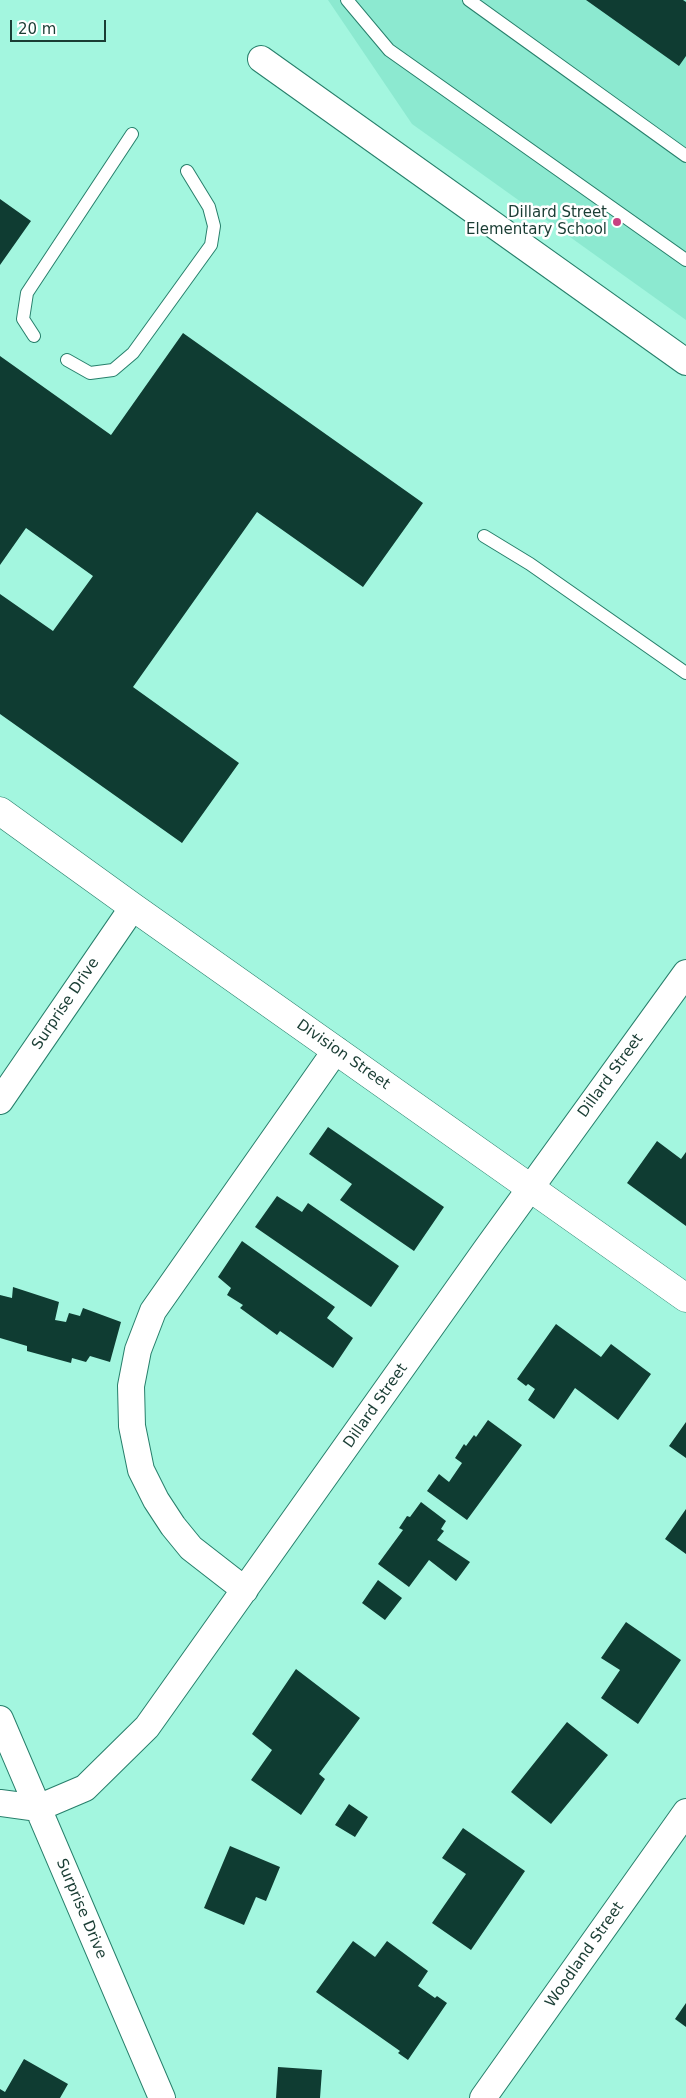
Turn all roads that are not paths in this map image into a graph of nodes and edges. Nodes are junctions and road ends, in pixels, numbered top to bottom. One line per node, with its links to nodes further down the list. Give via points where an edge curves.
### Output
1 (347, 0): 7 (lane, via 389,50)
2 (469, 0): 5 (lane)
3 (261, 59): 10 (street)
4 (132, 134): 8 (lane, via 27,293 24,319)
5 (686, 156)
6 (188, 171): 9 (lane, via 209,207 214,226 211,245 133,353 113,370 90,372)
7 (686, 260)
8 (34, 336)
9 (67, 360)
10 (686, 362)
11 (484, 536): 12 (lane, via 530,564)
12 (686, 673)
13 (0, 811): 14 (street, Division Street)
14 (132, 907): 16 (street, Division Street); 17 (street, Surprise Drive)
15 (686, 973): 18 (street, Dillard Street)
16 (336, 1050): 18 (street, Division Street); 20 (street, via 153,1311 138,1350 132,1386 132,1426 140,1470 173,1526 192,1548)
17 (0, 1101)
18 (531, 1187): 19 (street, Division Street); 20 (street, Dillard Street)
19 (686, 1298)
20 (245, 1590): 23 (street, Dillard Street, via 147,1727 85,1788)
21 (0, 1719): 23 (street, Surprise Drive)
22 (0, 1803): 23 (street)
23 (38, 1808): 25 (street, Surprise Drive)
24 (686, 1812): 26 (street, Woodland Street)
25 (162, 2098)
26 (484, 2098)

